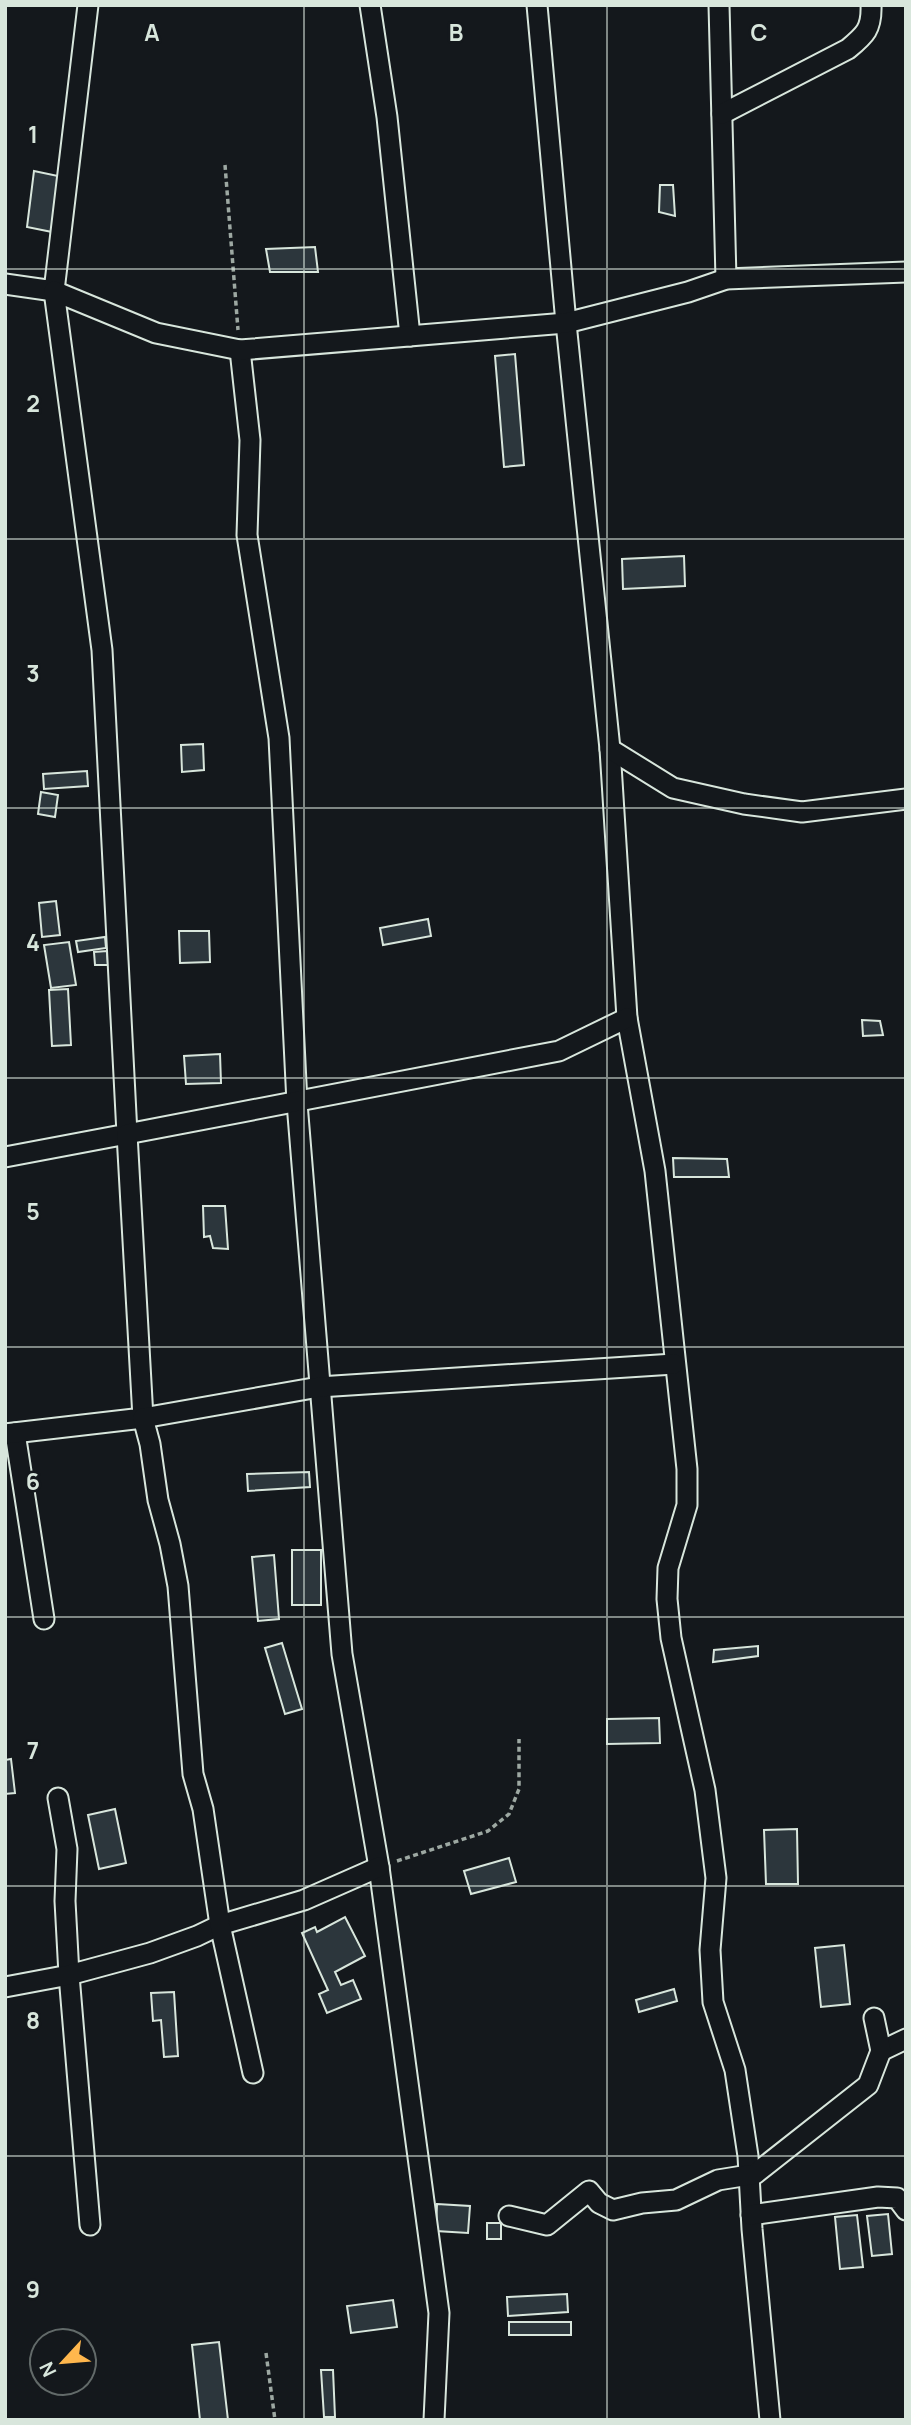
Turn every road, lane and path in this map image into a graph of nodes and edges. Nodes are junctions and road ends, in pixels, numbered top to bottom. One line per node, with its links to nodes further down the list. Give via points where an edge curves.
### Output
1 (88, 5): 11 (street)
2 (370, 5): 13 (street)
3 (537, 5): 12 (street)
4 (719, 5): 6 (street)
5 (871, 5): 6 (street, via 866,34 848,49)
6 (722, 114): 9 (street)
7 (225, 165): 14 (path)
8 (906, 272): 9 (street)
9 (726, 279): 12 (street)
10 (5, 284): 11 (street)
11 (54, 290): 14 (street, via 156,333); 19 (street, via 102,650)
12 (566, 323): 13 (street); 15 (street)
13 (410, 336): 14 (street)
14 (240, 350): 18 (street, via 250,440 247,535 279,738)
15 (610, 749): 16 (street, via 673,788 744,804 802,812); 17 (street)
16 (906, 799)
17 (627, 1018): 18 (street, via 559,1051); 21 (street, via 655,1171)
18 (297, 1103): 19 (street); 22 (street)
19 (127, 1134): 20 (street); 23 (street)
20 (5, 1157)
21 (674, 1364): 22 (street); 36 (street, via 687,1505 668,1569 667,1599 671,1638 705,1790 716,1878 710,1950 713,2001 735,2070)
22 (319, 1387): 23 (street); 28 (street, via 342,1654)
23 (143, 1418): 24 (street); 29 (street, via 178,1586 193,1774 203,1809)
24 (10, 1434): 25 (street)
25 (44, 1619)
26 (519, 1739): 28 (path, via 519,1789 509,1814 488,1830)
27 (58, 1798): 30 (street, via 67,1849)
28 (379, 1867): 29 (street, via 304,1900); 43 (street, via 439,2313)
29 (220, 1925): 30 (street, via 150,1953); 35 (street)
30 (69, 1975): 31 (street); 40 (street)
31 (5, 1987)
32 (874, 2018): 34 (street)
33 (906, 2039): 34 (street)
34 (881, 2051): 36 (street, via 868,2085)
35 (253, 2073)
36 (749, 2175): 38 (street); 39 (street, via 718,2180 676,2200 613,2210 589,2191 547,2225)
37 (906, 2210): 38 (street, via 897,2198 878,2197)
38 (751, 2215): 44 (street)
39 (509, 2216)
40 (90, 2225)
41 (266, 2353): 42 (path)
42 (275, 2420)
43 (434, 2420)
44 (770, 2420)

